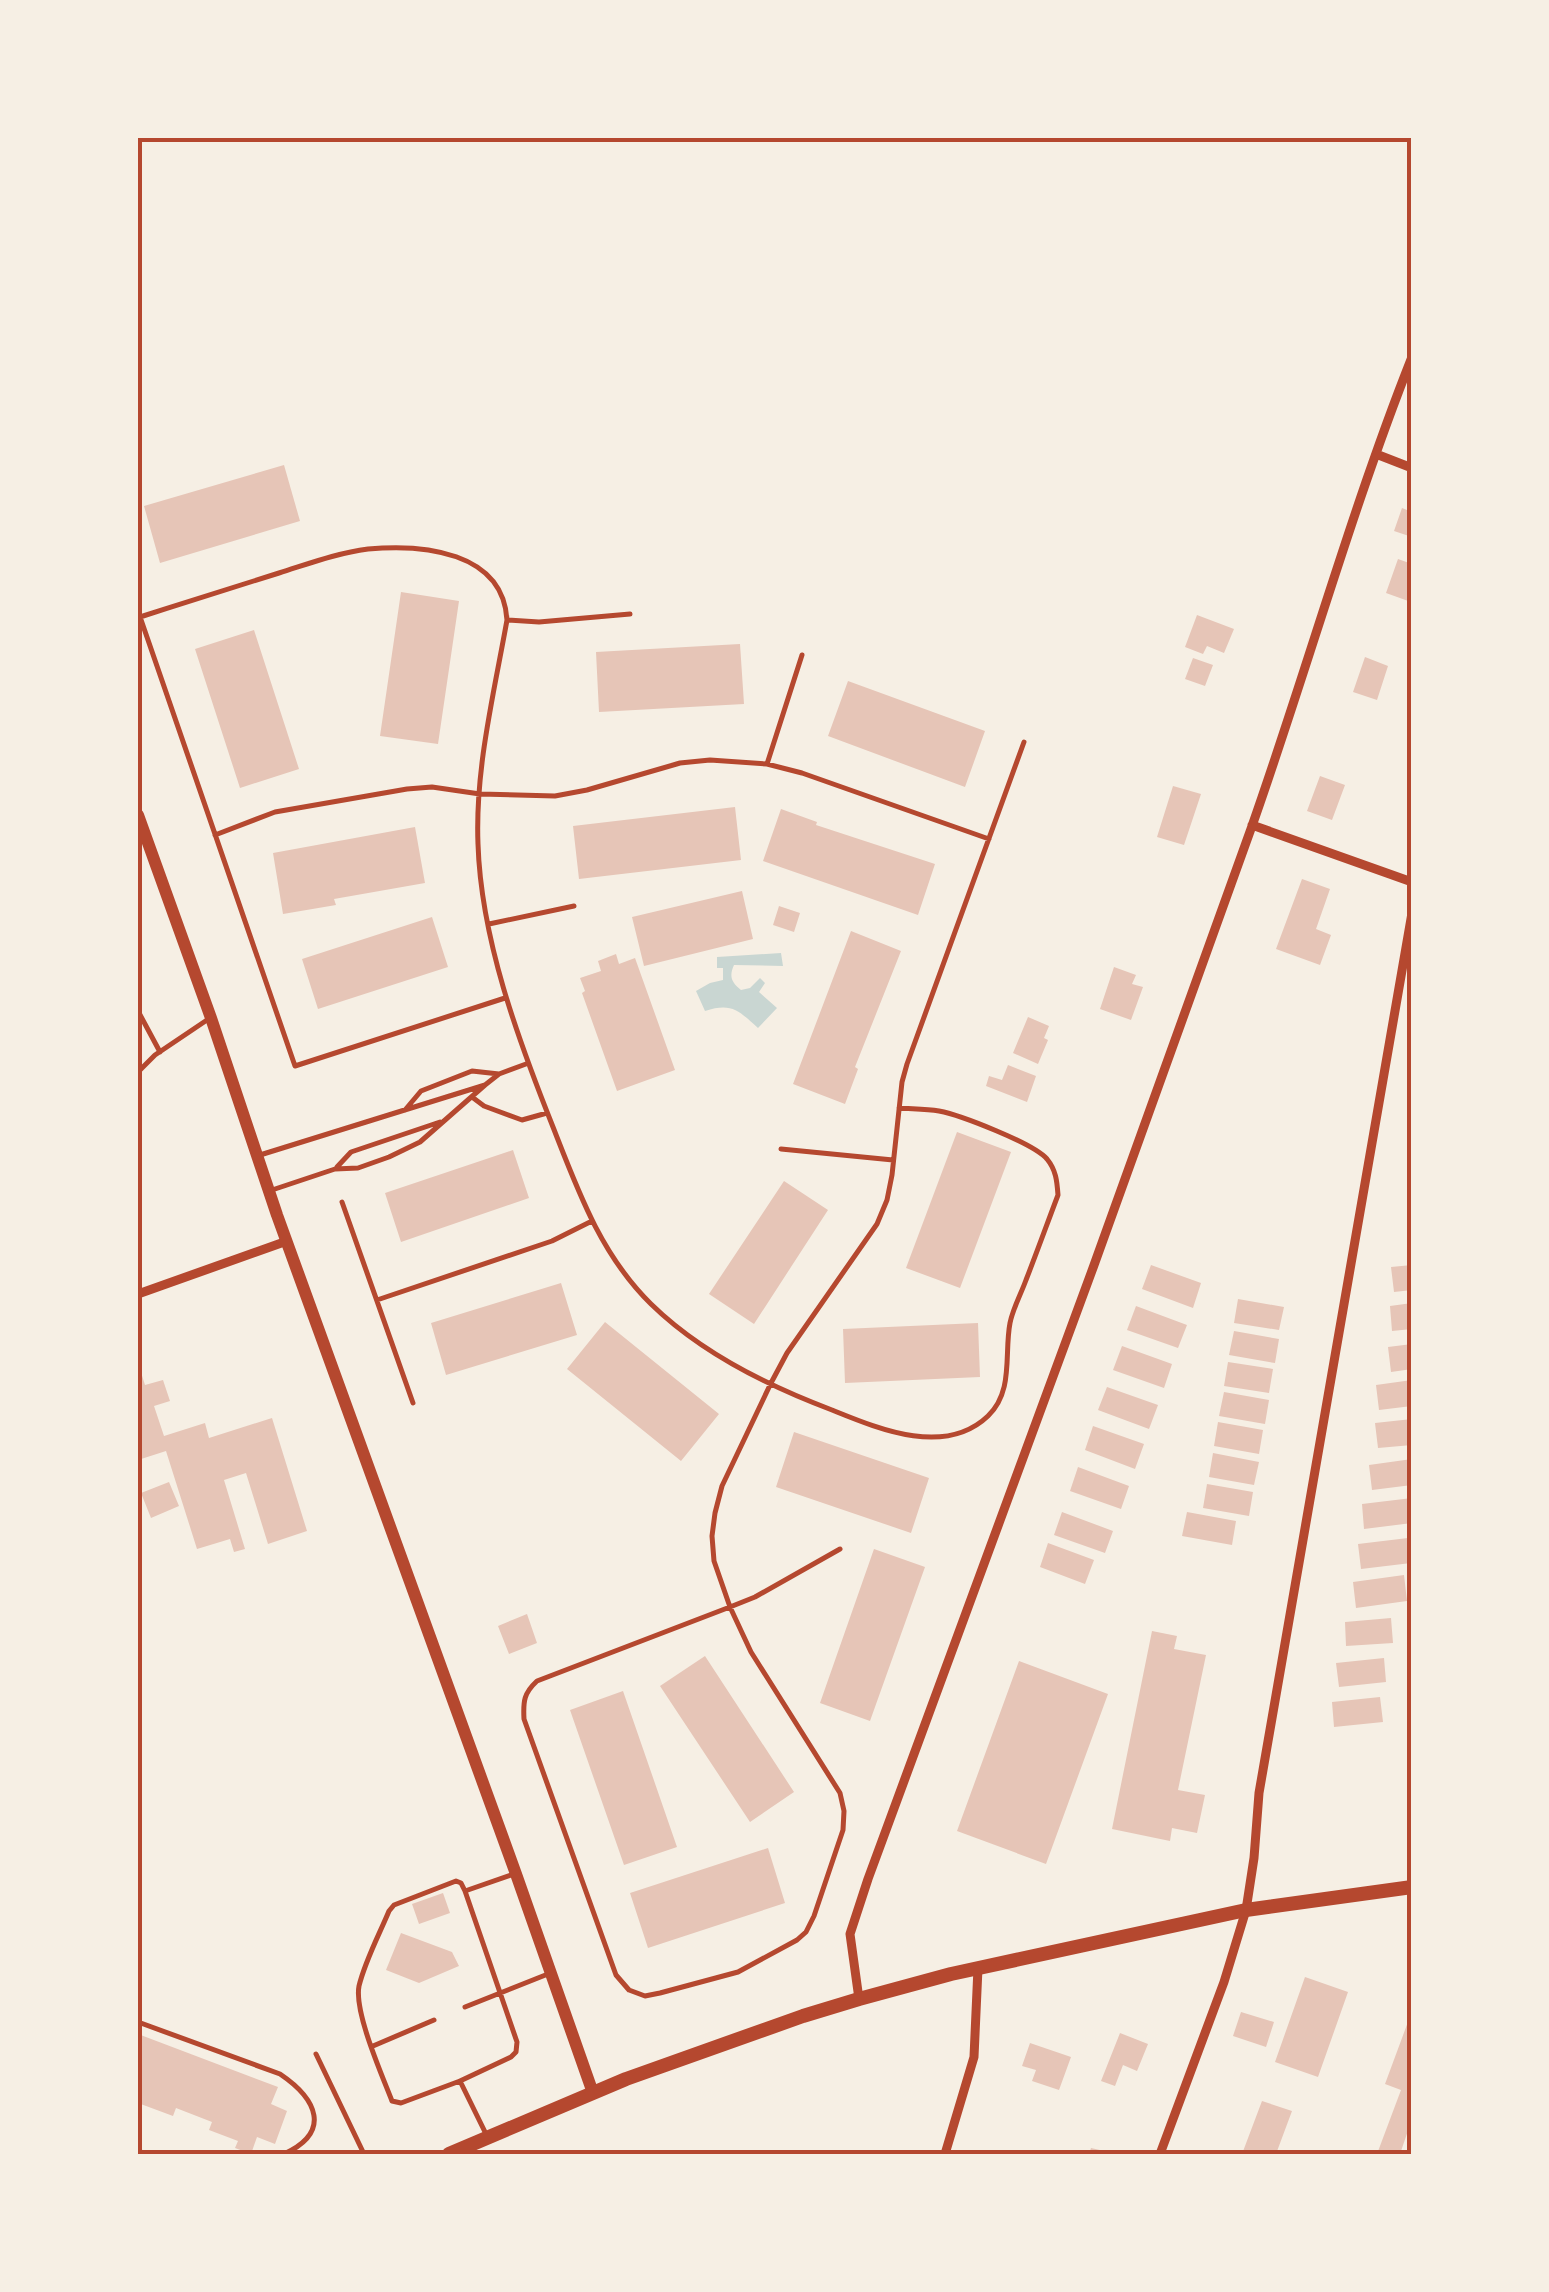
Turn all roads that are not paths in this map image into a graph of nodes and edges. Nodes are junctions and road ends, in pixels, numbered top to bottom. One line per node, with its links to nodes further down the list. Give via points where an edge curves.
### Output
1 (1412, 357): 2 (street)
2 (1376, 454): 3 (street); 12 (street)
3 (1412, 468)
4 (139, 614): 6 (lane, via 330,557 395,548 459,557 483,569 506,603); 13 (lane)
5 (630, 614): 6 (lane)
6 (507, 620): 10 (lane)
7 (802, 655): 9 (lane)
8 (1024, 742): 14 (lane)
9 (767, 764): 10 (lane, via 680,763 555,796); 14 (lane)
10 (480, 794): 13 (lane, via 407,788 275,812); 18 (lane, via 479,873)
11 (138, 815): 21 (main road)
12 (1252, 825): 15 (street); 53 (street, via 868,1880 850,1934)
13 (215, 834): 19 (lane, via 295,1066)
14 (989, 839): 28 (lane, via 907,1064)
15 (1412, 882)
16 (574, 906): 18 (lane)
17 (1412, 914): 49 (street, via 1259,1793)
18 (489, 924): 19 (lane)
19 (506, 998): 23 (lane)
20 (138, 1011): 22 (lane)
21 (211, 1018): 22 (lane); 33 (main road)
22 (160, 1052): 24 (lane)
23 (527, 1064): 25 (lane); 30 (lane)
24 (138, 1072)
25 (499, 1074): 26 (lane); 29 (lane, via 472,1071 421,1091)
26 (485, 1085): 27 (lane); 29 (lane)
27 (472, 1097): 30 (lane, via 522,1120); 31 (lane)
28 (899, 1108): 34 (lane); 42 (lane, via 943,1112 1035,1148 1056,1174 1058,1196 1010,1322 1004,1392 972,1428 918,1437 876,1427)
29 (404, 1111): 33 (lane)
30 (547, 1112): 38 (lane)
31 (446, 1120): 35 (lane, via 351,1152); 35 (lane, via 389,1156)
32 (781, 1150): 34 (lane)
33 (257, 1156): 36 (main road)
34 (894, 1160): 42 (lane, via 876,1224)
35 (335, 1169): 36 (lane)
36 (269, 1191): 39 (main road)
37 (342, 1202): 41 (lane)
38 (592, 1221): 41 (lane); 42 (lane, via 652,1306 722,1358)
39 (287, 1241): 40 (street); 46 (main road)
40 (138, 1294)
41 (377, 1300): 43 (lane)
42 (772, 1383): 45 (lane, via 715,1513 714,1560)
43 (414, 1403)
44 (840, 1549): 45 (lane)
45 (730, 1607): 45 (lane, via 538,1681 523,1701 616,1976 645,1996 738,1972 806,1932 843,1830 840,1794)
46 (516, 1874): 48 (lane); 51 (main road)
47 (1412, 1886): 49 (main road)
48 (465, 1892): 52 (lane); 57 (lane, via 456,1881 389,1911 358,1997)
49 (1246, 1910): 50 (main road); 68 (street)
50 (978, 1968): 53 (main road); 67 (street, via 974,2056)
51 (551, 1973): 52 (lane); 60 (main road)
52 (500, 1992): 54 (lane); 59 (lane, via 516,2052)
53 (859, 1998): 60 (main road)
54 (465, 2007)
55 (434, 2020): 57 (lane)
56 (138, 2022): 64 (lane, via 299,2087 312,2106 312,2134)
57 (372, 2046): 59 (lane, via 396,2104)
58 (316, 2054): 65 (lane)
59 (460, 2081): 61 (lane)
60 (592, 2093): 61 (main road)
61 (487, 2137): 66 (main road)
62 (138, 2151): 63 (lane)
63 (147, 2154)
64 (284, 2154)
65 (364, 2154)
66 (449, 2154)
67 (945, 2154)
68 (1160, 2154)

